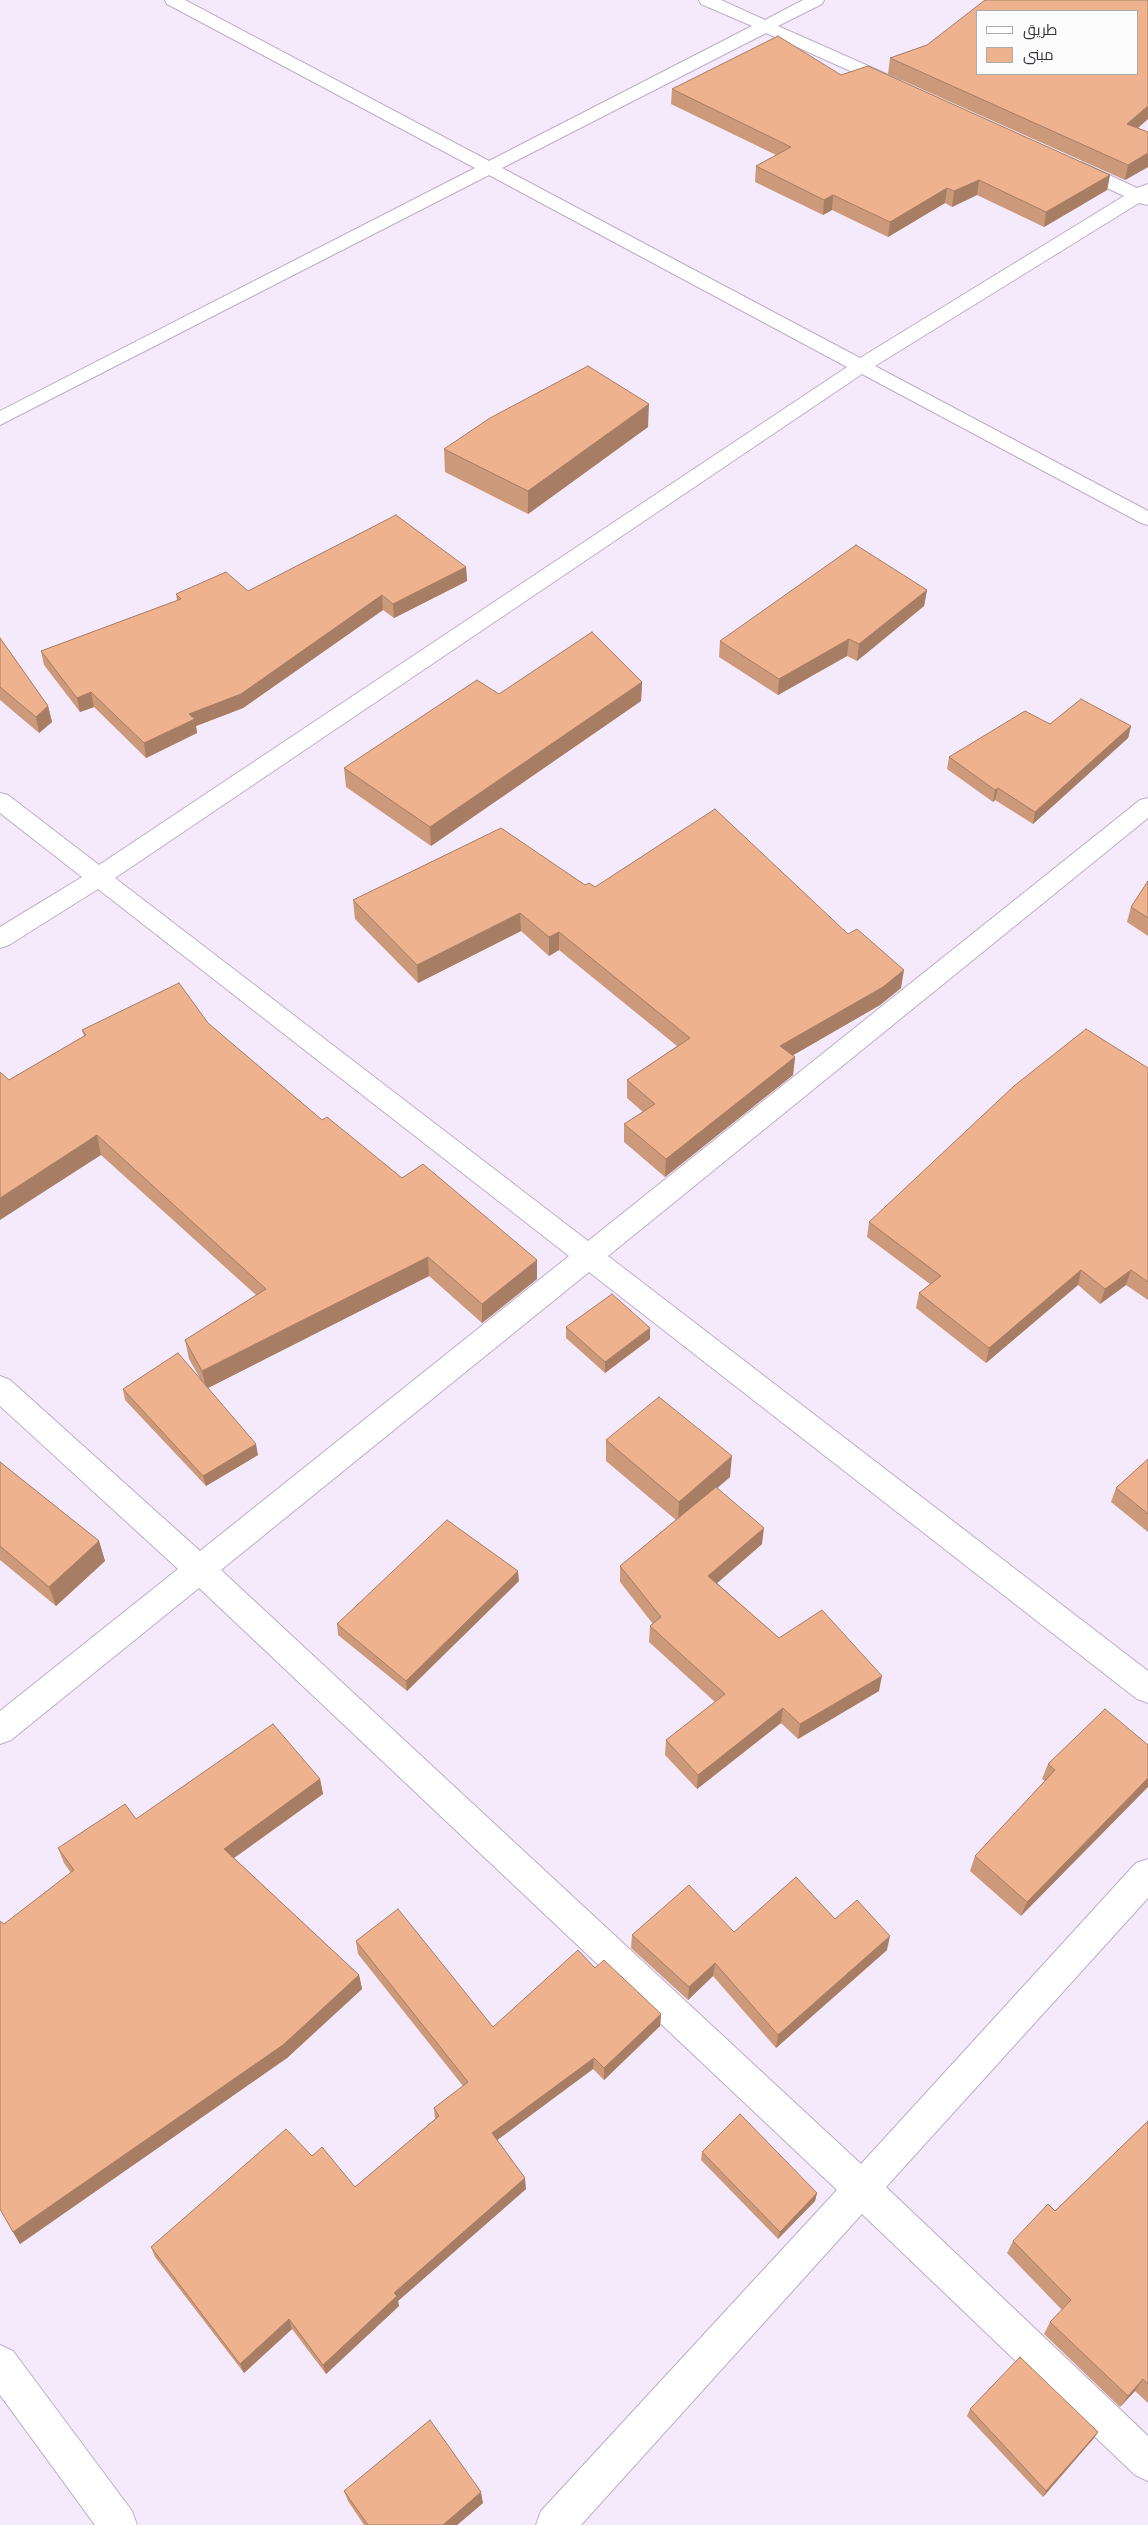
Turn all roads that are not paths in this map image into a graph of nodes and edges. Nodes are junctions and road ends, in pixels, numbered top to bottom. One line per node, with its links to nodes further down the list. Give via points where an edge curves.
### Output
1 (173, 0): 7 (street)
2 (706, 0): 4 (street)
3 (816, 0): 4 (street)
4 (766, 26): 5 (street); 7 (street)
5 (911, 92)
6 (1056, 158): 8 (street)
7 (490, 168): 9 (street); 10 (street)
8 (1145, 195): 9 (street)
9 (860, 366): 11 (street); 14 (street)
10 (0, 419)
11 (1148, 519)
12 (0, 801): 14 (street)
13 (1148, 806): 16 (street)
14 (99, 877): 15 (street); 16 (street)
15 (0, 939)
16 (588, 1255): 18 (street); 19 (street)
17 (0, 1388): 18 (street)
18 (199, 1569): 20 (street); 22 (street)
19 (1148, 1689)
20 (0, 1730)
21 (1148, 1874): 22 (street)
22 (861, 2188): 24 (street); 26 (street)
23 (0, 2364): 25 (street)
24 (1148, 2462)
25 (118, 2525)
26 (555, 2525)

